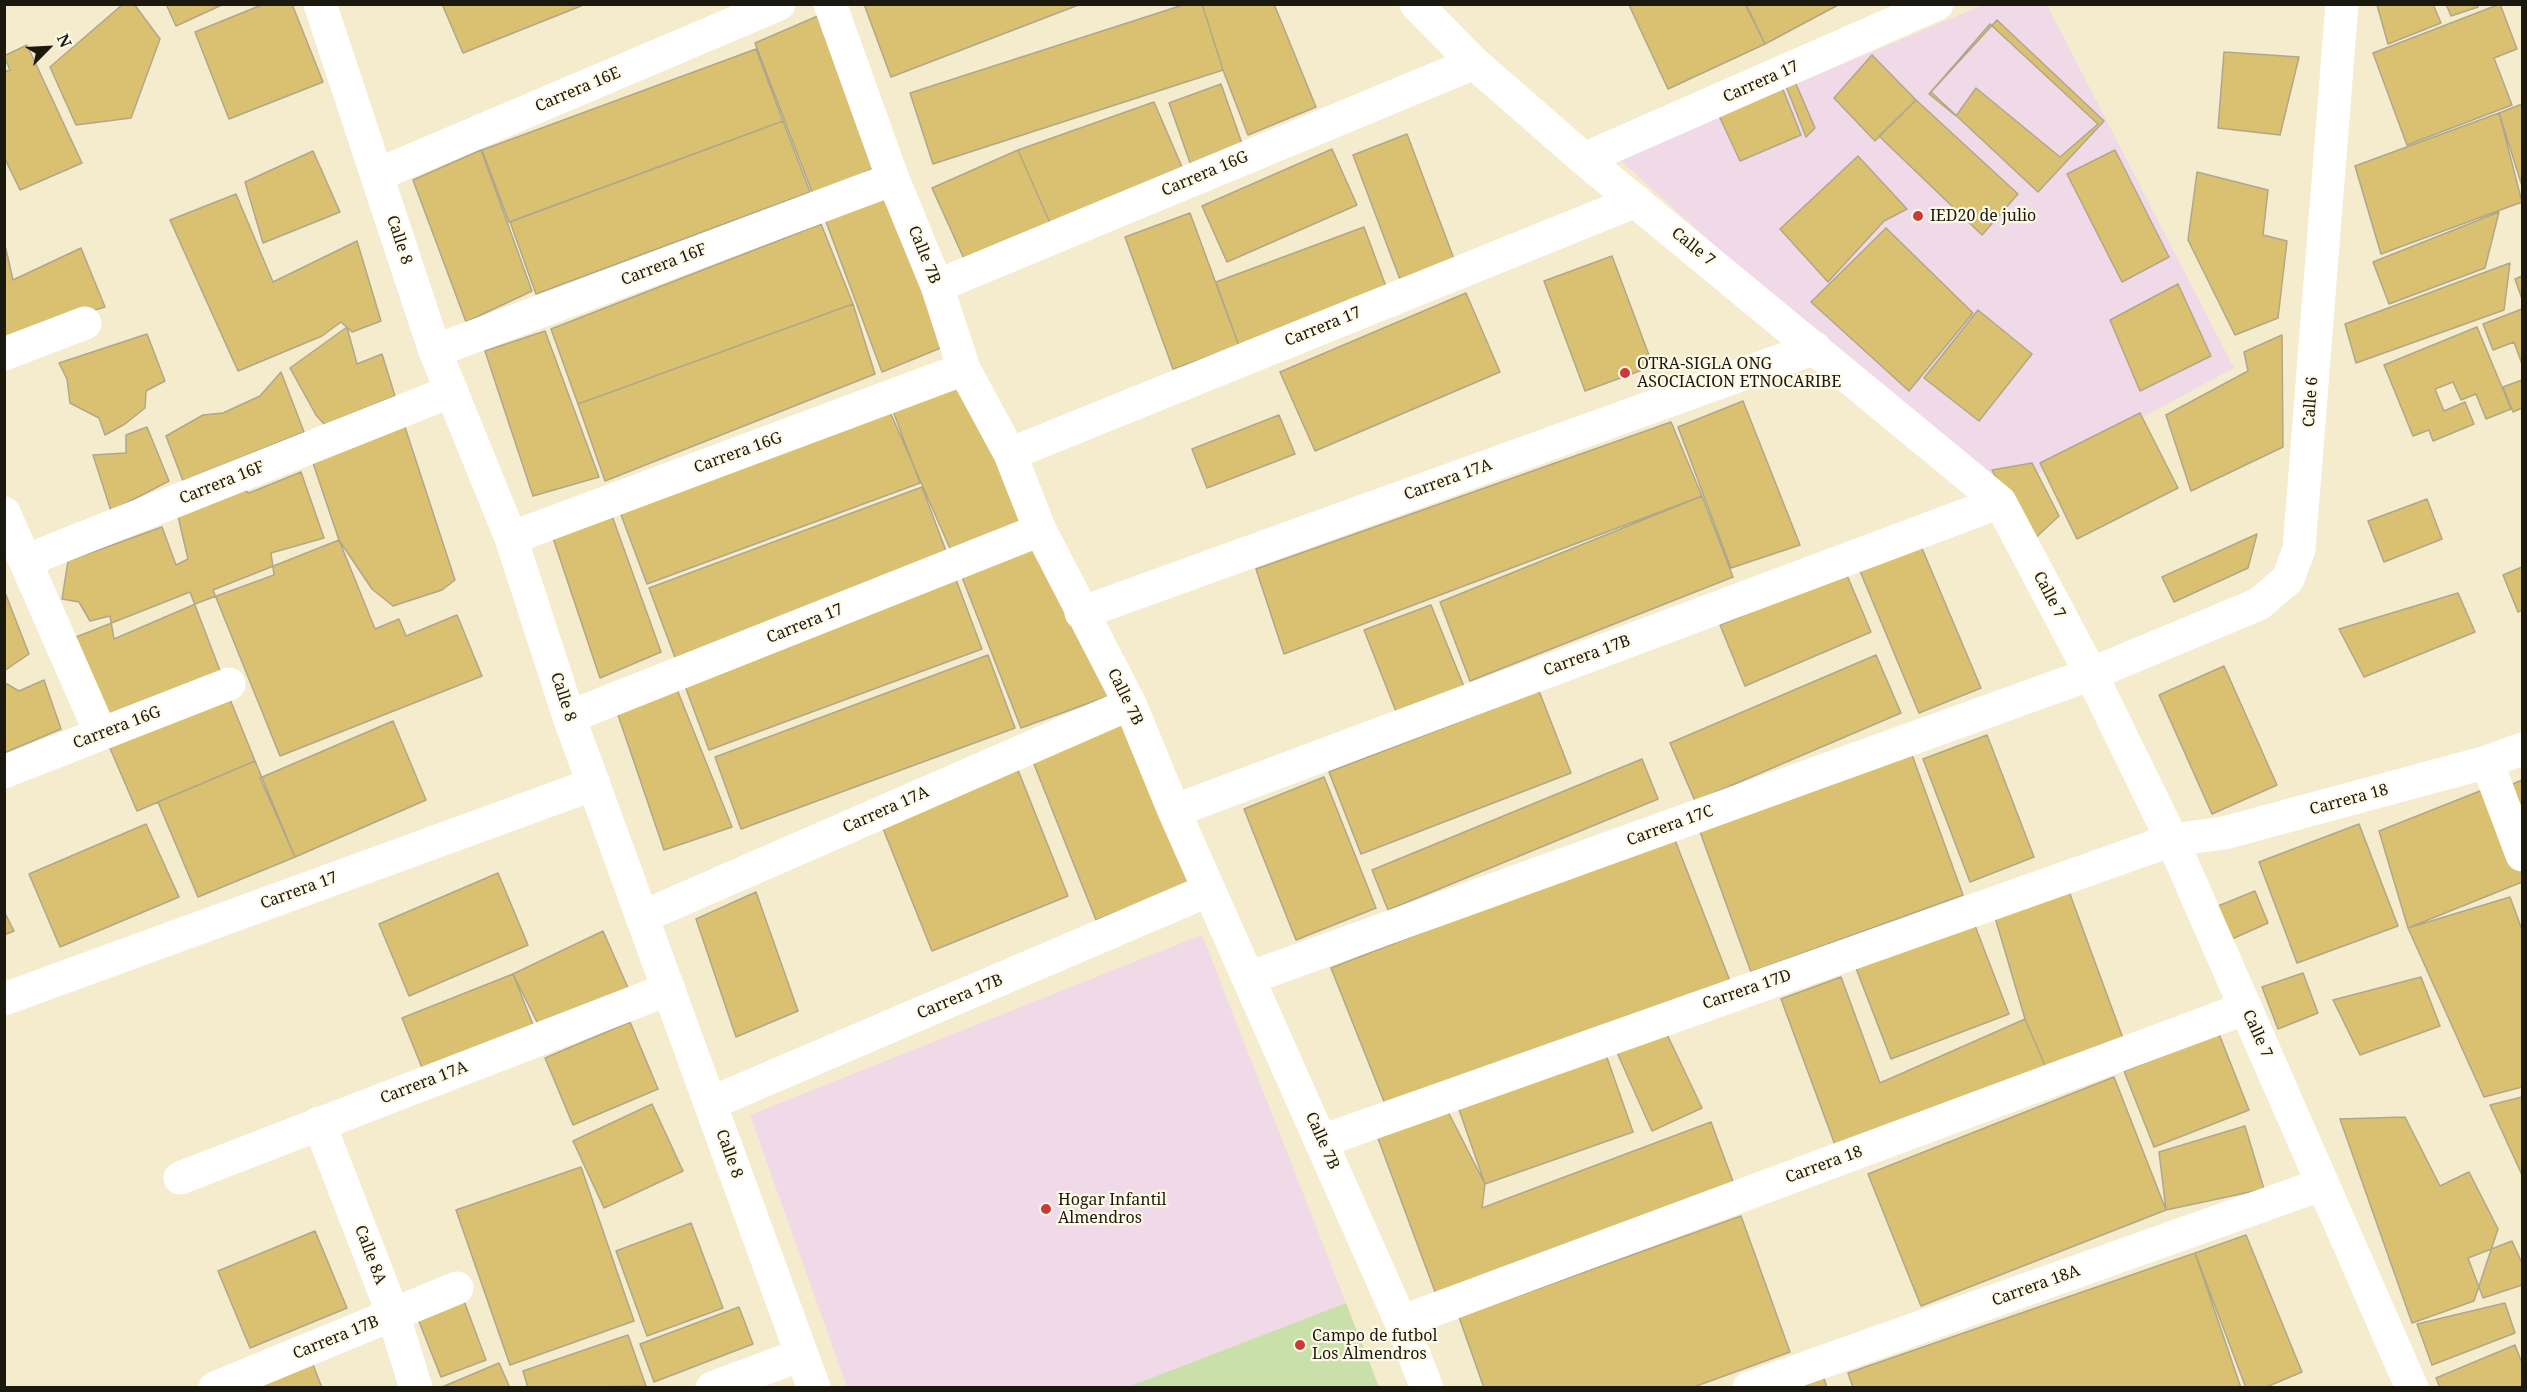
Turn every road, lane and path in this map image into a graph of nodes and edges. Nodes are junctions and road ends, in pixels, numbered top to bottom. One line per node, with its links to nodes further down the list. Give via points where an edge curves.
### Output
1 (320, 4): 9 (street, Calle 8)
2 (779, 4): 9 (street, Carrera 16E)
3 (830, 4): 10 (street, Calle 7B)
4 (1416, 4): 7 (street, Calle 7)
5 (1937, 4): 8 (street, Carrera 17)
6 (2342, 4): 26 (street, Calle 6, via 2299,549 2288,579 2259,604)
7 (1474, 63): 8 (street, Calle 7); 12 (street, Carrera 16G)
8 (1584, 159): 11 (street, Calle 7)
9 (377, 175): 15 (street, Calle 8)
10 (892, 179): 12 (street, Calle 7B); 15 (street, Carrera 16F)
11 (1636, 201): 14 (street, Calle 7); 19 (street, Carrera 17)
12 (937, 286): 17 (street, Calle 7B)
13 (85, 323): 16 (street)
14 (1815, 348): 20 (street, Calle 7); 25 (street, Carrera 17A)
15 (435, 351): 18 (street, Calle 8)
16 (4, 354)
17 (964, 369): 19 (street, Calle 7B); 23 (street, Carrera 16G)
18 (452, 391): 23 (street, Calle 8); 24 (street, Carrera 16F)
19 (1010, 454): 22 (street, Calle 7B)
20 (2000, 502): 26 (street, Calle 7); 35 (street, Carrera 17B)
21 (4, 513): 24 (street)
22 (1040, 530): 25 (street, Calle 7B); 29 (street, Carrera 17)
23 (511, 538): 29 (street, Calle 8)
24 (25, 561): 30 (street)
25 (1081, 613): 28 (street, Calle 7B)
26 (2091, 674): 36 (street, Calle 7); 40 (street, Carrera 17C)
27 (230, 684): 30 (street, Carrera 16G)
28 (1130, 704): 35 (street, Calle 7B); 39 (street, Carrera 17A)
29 (569, 717): 34 (street, Calle 8)
30 (101, 734): 33 (street, Carrera 16G)
31 (2523, 749): 32 (street, Carrera 18)
32 (2487, 762): 36 (street, Carrera 18, via 2224,833); 37 (street)
33 (4, 772)
34 (594, 784): 39 (street, Calle 8); 42 (street, Carrera 17)
35 (1174, 811): 38 (street, Calle 7B)
36 (2172, 840): 43 (street, Calle 7); 46 (street, Carrera 17D)
37 (2523, 855)
38 (1209, 890): 40 (street, Calle 7B); 44 (street, Carrera 17B)
39 (642, 917): 41 (street, Calle 8)
40 (1250, 978): 46 (street, Calle 7B)
41 (669, 989): 44 (street, Calle 8); 45 (street, Carrera 17A)
42 (4, 999)
43 (2246, 1008): 48 (street, Calle 7); 51 (street, Carrera 18)
44 (711, 1103): 52 (street, Calle 8)
45 (319, 1124): 47 (street, Carrera 17A); 50 (street, Calle 8A)
46 (1322, 1141): 51 (street, Calle 7B)
47 (180, 1178)
48 (2323, 1184): 53 (street, Calle 7); 59 (street, Carrera 18A)
49 (457, 1288): 50 (street, Carrera 17B)
50 (393, 1314): 54 (street, Carrera 17B); 55 (street, Calle 8A)
51 (1401, 1322): 58 (street, Calle 7B)
52 (801, 1355): 56 (street); 57 (street, Calle 8)
53 (2407, 1386)
54 (215, 1388)
55 (416, 1388)
56 (712, 1388)
57 (814, 1388)
58 (1427, 1388)
59 (1749, 1388)

